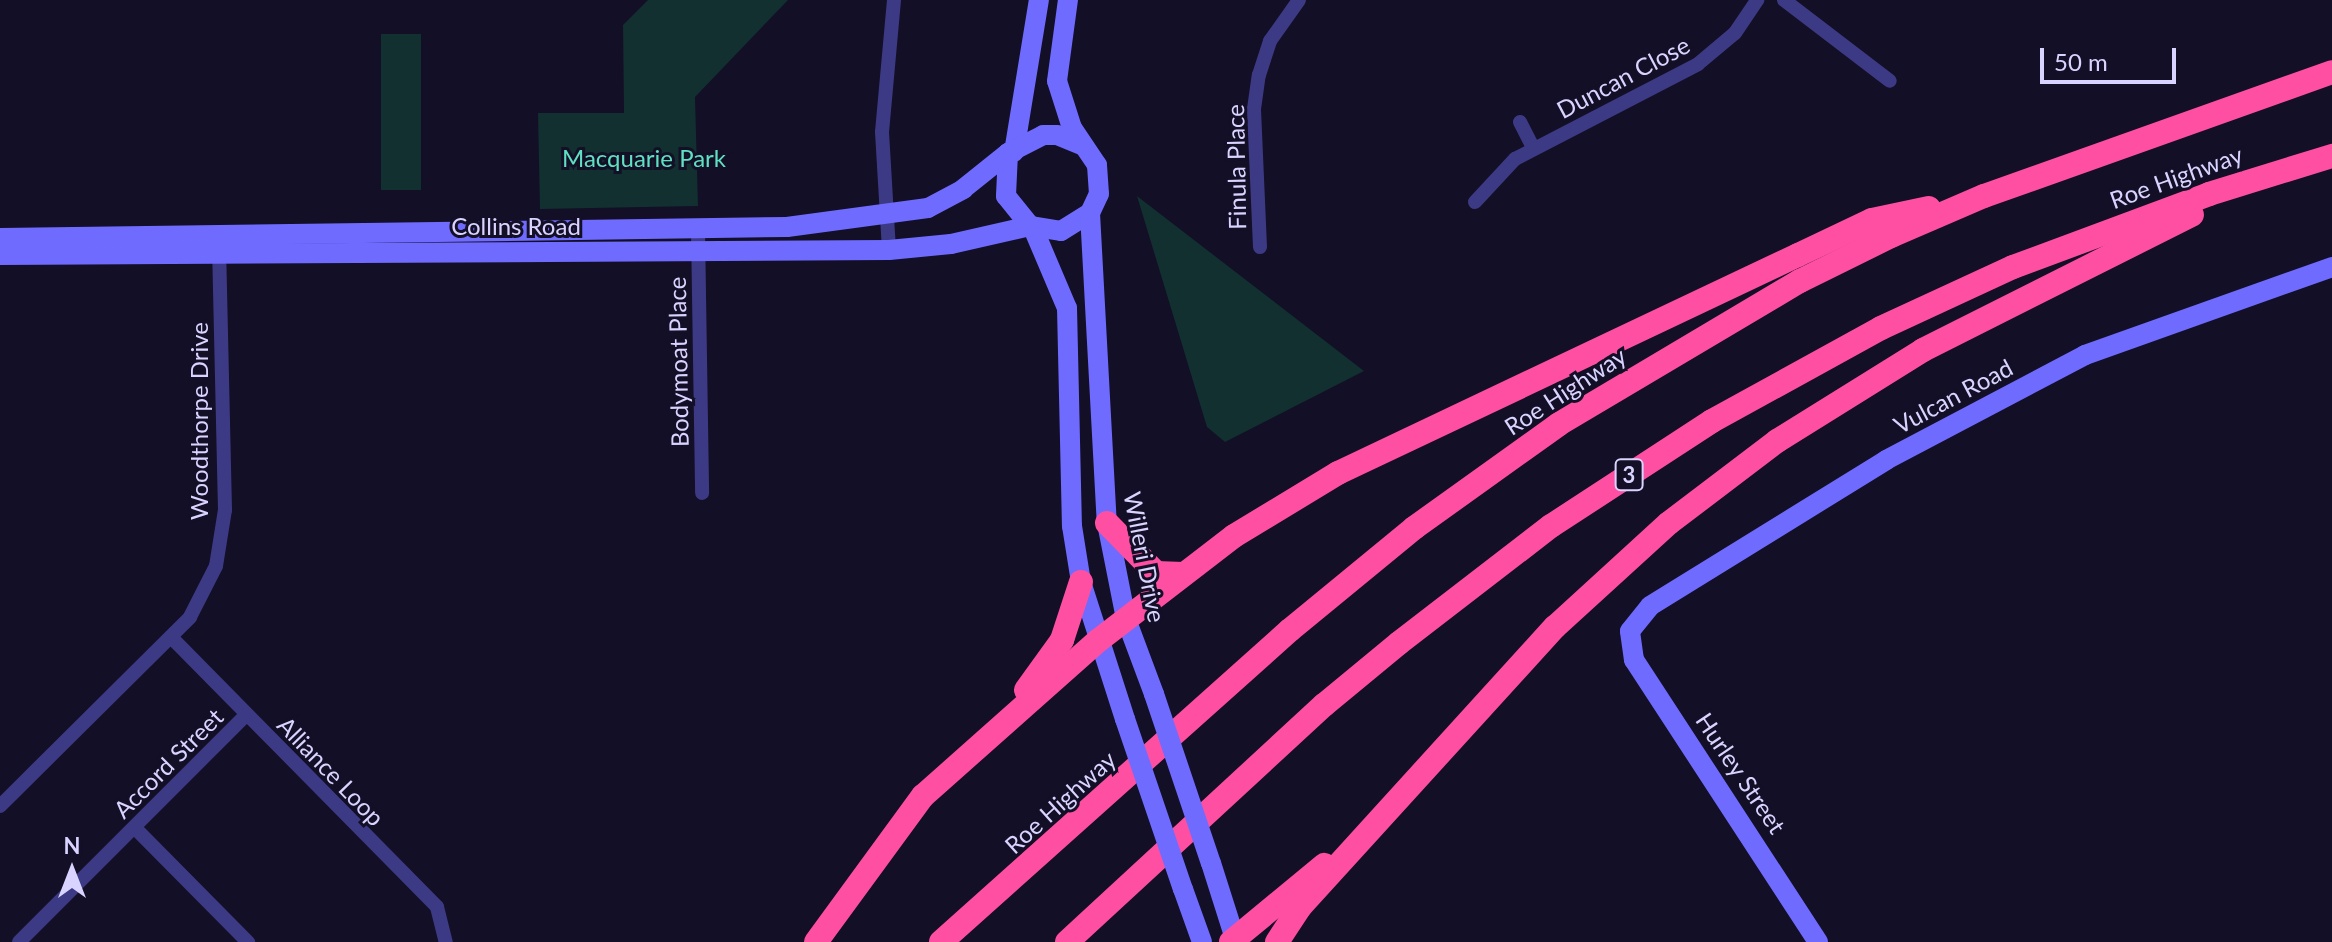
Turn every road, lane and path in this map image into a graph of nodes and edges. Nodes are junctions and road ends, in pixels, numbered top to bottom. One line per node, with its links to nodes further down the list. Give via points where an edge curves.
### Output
1 (894, 0): 18 (street, via 882,132)
2 (1039, 0): 12 (main road)
3 (1068, 0): 10 (main road, Willeri Drive, via 1057,81 1060,103)
4 (1299, 0): 23 (street, Finula Place, via 1270,41 1259,75 1254,109)
5 (1757, 0): 11 (street, Duncan Close, via 1735,33 1698,64)
6 (1784, 0): 8 (street)
7 (2332, 72): 15 (highway, Roe Highway)
8 (1890, 81)
9 (1520, 122): 11 (street)
10 (1082, 145): 12 (main road, via 1043,135); 17 (main road, Willeri Drive, via 1097,165 1100,181)
11 (1534, 149): 16 (street, Duncan Close, via 1515,159)
12 (1011, 152): 18 (main road, Collins Road, via 952,196); 19 (main road, via 1006,196)
13 (2332, 156): 14 (highway, Roe Highway / 3)
14 (2291, 166): 38 (highway, via 1923,350 1777,441 1669,523 1585,598); 46 (highway, Roe Highway / 3, via 1990,276 1881,328 1712,421 1473,583 1324,705)
15 (1984, 196): 29 (highway, via 1872,220 1338,473); 45 (highway, Roe Highway, via 1813,274 1725,323 1559,424 1426,519 1290,630)
16 (1475, 202)
17 (1090, 213): 19 (main road, via 1061,231); 28 (main road, Willeri Drive)
18 (887, 218): 21 (main road, Collins Road); 24 (street)
19 (1031, 227): 24 (main road, Collins Road); 30 (main road, via 1067,308 1072,526)
20 (0, 238): 22 (main road, Collins Road)
21 (698, 241): 22 (main road, Collins Road); 24 (main road, Collins Road); 27 (street, Bodymoat Place)
22 (219, 246): 25 (main road, Collins Road); 33 (street, Woodthorpe Drive, via 225,510 216,566 196,610)
23 (1260, 247)
24 (889, 250)
25 (0, 255)
26 (2332, 267): 32 (main road, Vulcan Road, via 2085,355 1886,460 1650,606)
27 (702, 493)
28 (1107, 523): 29 (highway, via 1156,573); 31 (main road, Willeri Drive)
29 (1183, 574): 31 (highway)
30 (1081, 582): 34 (main road); 36 (highway, via 1062,640)
31 (1126, 619): 34 (highway); 41 (main road, Willeri Drive, bridge)
32 (1630, 631): 49 (main road, Hurley Street, via 1634,660)
33 (171, 637): 35 (street, Alliance Loop); 37 (street, Woodthorpe Drive)
34 (1099, 640): 36 (highway); 47 (main road, bridge)
35 (246, 715): 39 (street, Accord Street); 43 (street, Alliance Loop, via 437,907)
36 (1007, 718): 44 (highway, via 923,796)
37 (0, 806)
38 (1379, 822): 41 (highway); 48 (highway, via 1300,907)
39 (135, 828): 40 (street, Accord Street); 42 (street)
40 (23, 941)
41 (1234, 941)
42 (248, 942)
43 (446, 942)
44 (816, 942)
45 (941, 942)
46 (1067, 942)
47 (1202, 942)
48 (1277, 942)
49 (1818, 942)

